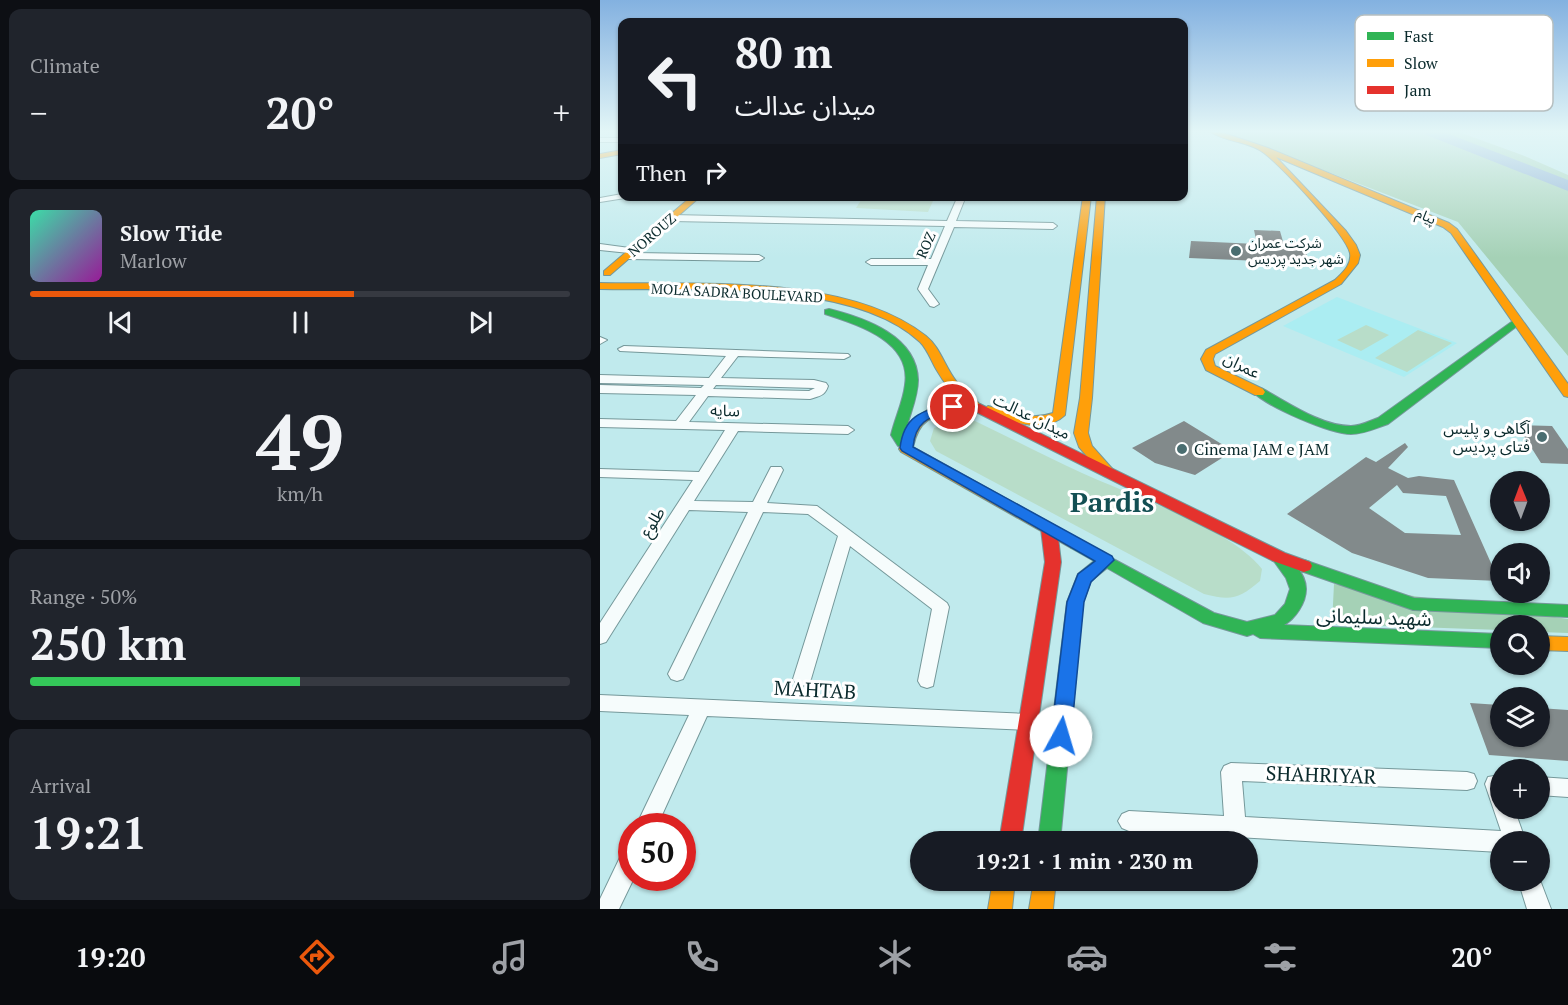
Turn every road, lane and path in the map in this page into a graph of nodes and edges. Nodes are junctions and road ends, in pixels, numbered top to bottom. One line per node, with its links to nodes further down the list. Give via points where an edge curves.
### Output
1 (1289, 173): 23 (main road, عمران, via 1347,236 1356,257 1350,272 1210,352 1210,368 1326,425 1349,430 1366,428 1383,421)
2 (1321, 173): 23 (main road, پیام, via 1446,225 1467,248)
3 (618, 197): 4 (street)
4 (600, 200)
5 (691, 201): 9 (main road, NOROUZ)
6 (960, 201): 10 (street, ROZ)
7 (1086, 201): 33 (main road, via 1059,415 1053,419 1020,420)
8 (1101, 201): 41 (main road, via 1086,399 1080,428 1081,441 1088,452)
9 (672, 218): 10 (street); 13 (main road, NOROUZ)
10 (950, 224): 11 (street); 16 (street, ROZ)
11 (1053, 226)
12 (600, 247): 13 (street)
13 (631, 253): 14 (street); 17 (main road, NOROUZ)
14 (759, 258)
15 (871, 262): 16 (street)
16 (933, 262): 22 (street, ROZ, via 923,290)
17 (607, 273)
18 (600, 286): 28 (main road, MOLA SADRA BOULEVARD, via 796,294 838,300 869,309 915,333 935,356)
19 (600, 300): 20 (main road, MOLA SADRA BOULEVARD)
20 (665, 301)
21 (733, 303): 31 (main road, MOLA SADRA BOULEVARD, via 818,309 861,324 899,347 905,355 912,379)
22 (934, 304)
23 (1517, 321): 32 (main road, پیام)
24 (624, 349): 25 (street)
25 (734, 353): 26 (street); 29 (street)
26 (844, 356)
27 (600, 379): 29 (street)
28 (950, 383): 31 (main road, via 951,392 939,398 924,400); 33 (main road, MOLA SADRA BOULEVARD)
29 (709, 387): 29 (street, via 810,395 820,392 822,386); 30 (street); 35 (street)
30 (600, 389)
31 (909, 393): 38 (main road, MOLA SADRA BOULEVARD, via 898,435)
32 (1568, 393)
33 (976, 406): 38 (main road, میدان عدالت, via 953,407 925,415 908,431); 41 (main road, میدان عدالت)
34 (600, 423): 35 (street, سایه)
35 (680, 425): 36 (street, سایه)
36 (734, 427): 37 (street, سایه); 42 (street, طلوع)
37 (848, 430)
38 (906, 448): 45 (main road)
39 (776, 470): 44 (street)
40 (600, 473): 42 (street)
41 (1109, 473): 47 (main road, میدان عدالت)
42 (702, 476): 43 (street, طلوع)
43 (684, 505): 44 (street); 51 (street, طلوع)
44 (759, 507): 46 (street, via 812,509); 55 (street)
45 (1049, 529): 48 (main road); 60 (main road, via 1053,562)
46 (846, 535): 56 (street); 57 (street, via 940,607)
47 (1279, 556): 49 (main road, میدان عدالت, via 1413,604); 50 (main road, via 1294,576 1298,589 1293,607 1281,620)
48 (1106, 560): 50 (main road, via 1209,618); 68 (main road, via 1084,578 1075,602)
49 (1568, 611)
50 (1247, 629): 52 (main road, شهید سلیمانی)
51 (600, 637)
52 (1490, 641)
53 (1550, 643): 54 (main road)
54 (1568, 644)
55 (678, 674)
56 (802, 678)
57 (927, 681)
58 (600, 703): 59 (street, MAHTAB)
59 (702, 707): 60 (street, MAHTAB); 64 (street)
60 (1027, 722): 67 (main road)
61 (1467, 781): 66 (street, SHAHRIYAR, via 1231,772)
62 (1550, 787): 63 (street)
63 (1568, 788)
64 (652, 813)
65 (1129, 821): 66 (street)
66 (1235, 827): 69 (street)
67 (1012, 831)
68 (1050, 831)
69 (1490, 841)
70 (618, 886): 74 (street)
71 (1002, 891): 75 (main road)
72 (1043, 891): 76 (main road)
73 (1533, 891): 77 (street)
74 (607, 909)
75 (1000, 909)
76 (1041, 909)
77 (1539, 909)

